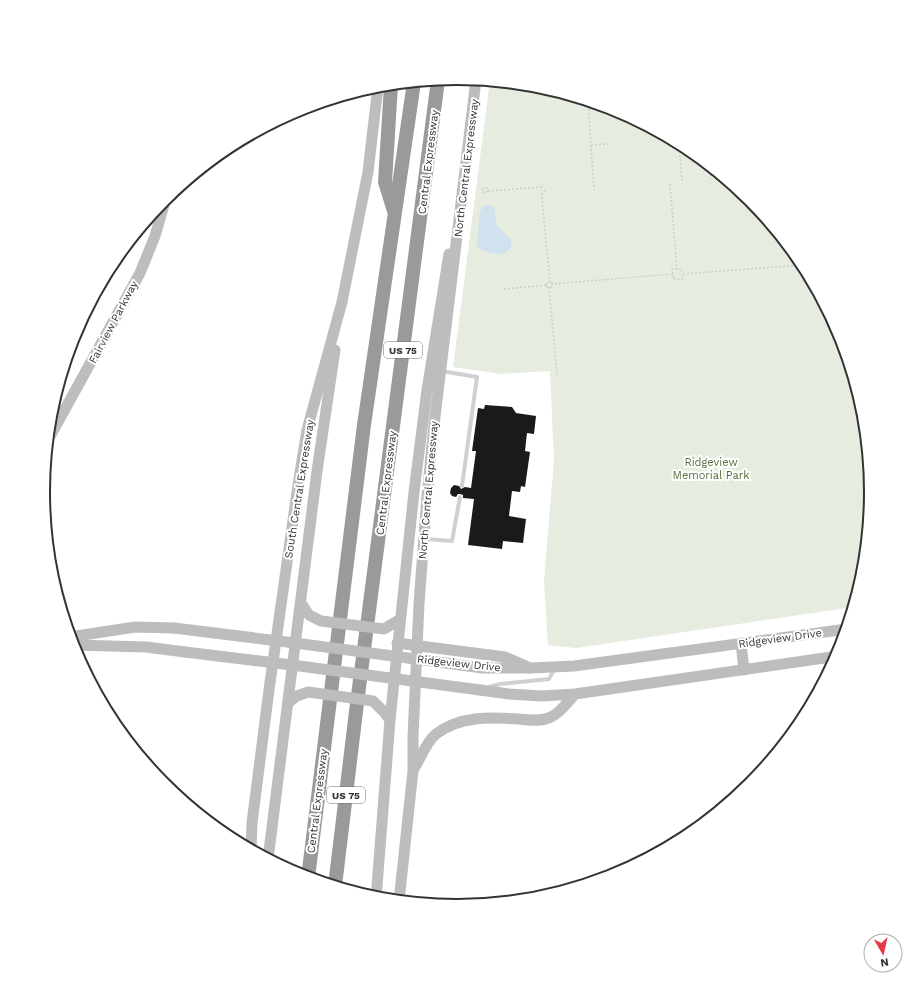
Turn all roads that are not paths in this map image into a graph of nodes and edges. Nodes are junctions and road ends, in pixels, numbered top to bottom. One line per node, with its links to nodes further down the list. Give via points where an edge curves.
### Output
1 (437, 86): 38 (highway, Central Expressway / US 75)
2 (475, 86): 8 (main road, North Central Expressway)
3 (413, 87): 7 (highway, Central Expressway / US 75)
4 (391, 91): 7 (highway, via 385,182)
5 (377, 93): 9 (main road, South Central Expressway, via 368,172)
6 (162, 212): 11 (main road, Fairview Parkway, via 155,236 134,285)
7 (395, 215): 37 (highway, Central Expressway / US 75, via 364,425)
8 (459, 217): 10 (main road, North Central Expressway); 16 (main road, via 447,259 427,390)
9 (342, 302): 15 (main road); 35 (main road, South Central Expressway, via 307,430 269,690)
10 (441, 372): 12 (lane, via 477,377); 14 (main road, North Central Expressway, via 427,488)
11 (55, 427)
12 (462, 486)
13 (460, 497): 14 (lane, via 452,541)
14 (424, 539): 34 (main road, North Central Expressway, via 418,612)
15 (300, 603): 16 (main road, bridge, via 309,615 321,621 384,629); 19 (main road)
16 (399, 620): 20 (main road)
17 (841, 630): 21 (main road, Ridgeview Drive)
18 (77, 636): 19 (main road, Ridgeview Drive, bridge, via 135,627 174,628)
19 (295, 643): 23 (main road, Ridgeview Drive, bridge); 25 (main road)
20 (397, 643): 23 (main road); 27 (main road, bridge, via 505,657)
21 (741, 643): 26 (main road, Ridgeview Drive); 28 (main road)
22 (80, 645): 25 (main road, bridge, via 146,647)
23 (396, 656): 27 (main road, Ridgeview Drive, bridge, via 483,668); 29 (main road)
24 (830, 657): 28 (main road)
25 (292, 665): 29 (main road, bridge); 32 (main road)
26 (556, 667): 27 (main road, Ridgeview Drive); 30 (lane, via 549,679 500,684)
27 (530, 668)
28 (744, 670): 31 (main road)
29 (394, 679): 30 (main road, bridge); 33 (main road)
30 (480, 690): 31 (main road, via 541,696)
31 (575, 694): 34 (main road, via 551,717 536,720 463,720 447,727 435,735)
32 (288, 702): 33 (main road, bridge, via 308,692 373,701); 36 (main road)
33 (390, 720): 39 (main road)
34 (413, 771): 40 (main road, North Central Expressway)
35 (251, 843)
36 (269, 853)
37 (309, 871)
38 (336, 881)
39 (376, 892)
40 (400, 896)

